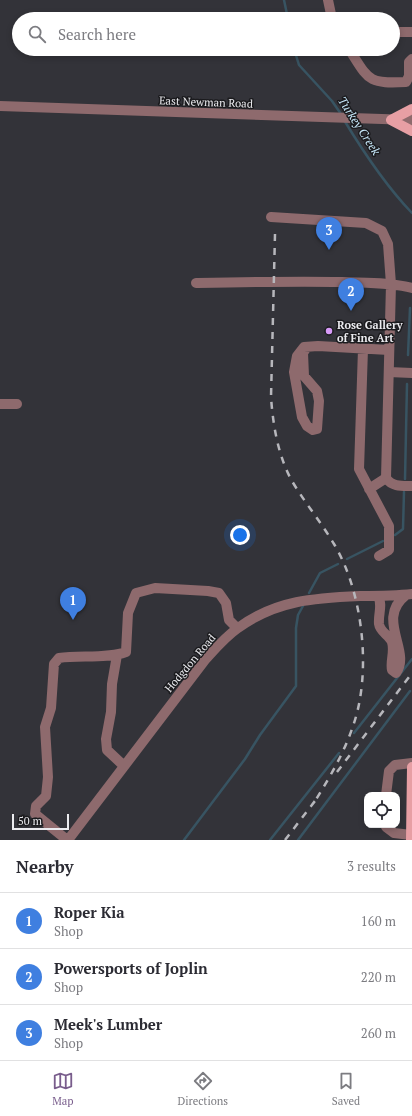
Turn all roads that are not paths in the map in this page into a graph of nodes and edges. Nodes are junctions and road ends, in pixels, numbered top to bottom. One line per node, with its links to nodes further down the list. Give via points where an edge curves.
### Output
1 (328, 0): 2 (street)
2 (331, 12)
3 (400, 32): 4 (street)
4 (412, 32)
5 (354, 56): 6 (street, via 366,75 375,82 385,83 406,82 409,76 409,62)
6 (412, 59)
7 (0, 106): 9 (street, East Newman Road)
8 (412, 109): 9 (main road)
9 (392, 120): 10 (street, East Newman Road); 11 (main road)
10 (412, 120)
11 (412, 131)
12 (271, 217): 14 (street, via 366,223 382,231 388,244)
13 (196, 283): 14 (street, via 282,281)
14 (391, 284): 15 (street); 18 (street)
15 (412, 288)
16 (307, 347): 16 (street, via 297,356 294,372 302,417 313,430 317,429 319,401 317,391 304,376 303,353); 17 (street)
17 (363, 349): 18 (street); 25 (street, via 358,470)
18 (389, 350): 19 (street)
19 (389, 372): 20 (street); 23 (street)
20 (412, 373)
21 (0, 404): 22 (street)
22 (17, 404)
23 (386, 478): 24 (street, via 397,485); 25 (street)
24 (412, 486)
25 (369, 488): 26 (street, via 389,526 389,550)
26 (379, 556)
27 (409, 594): 28 (street, Hodgdon Road); 28 (street, via 395,606 395,626 402,649 402,661 396,673 392,670 391,641 379,624)
28 (378, 596): 29 (street, Hodgdon Road, via 317,598 293,602 265,612)
29 (237, 628): 30 (street, via 229,620 226,603 219,593 155,588 136,593 128,613 126,652); 32 (street, Hodgdon Road, via 205,660)
30 (117, 655): 32 (street, via 106,740 107,750); 37 (street, via 59,658 54,664 51,708 45,727 48,777 46,796 36,806 35,814)
31 (412, 763): 34 (street, via 395,765 388,771)
32 (124, 766): 37 (street, Hodgdon Road)
33 (412, 767): 36 (main road)
34 (386, 792)
35 (387, 828): 36 (street, via 394,833)
36 (411, 838)
37 (67, 840)

